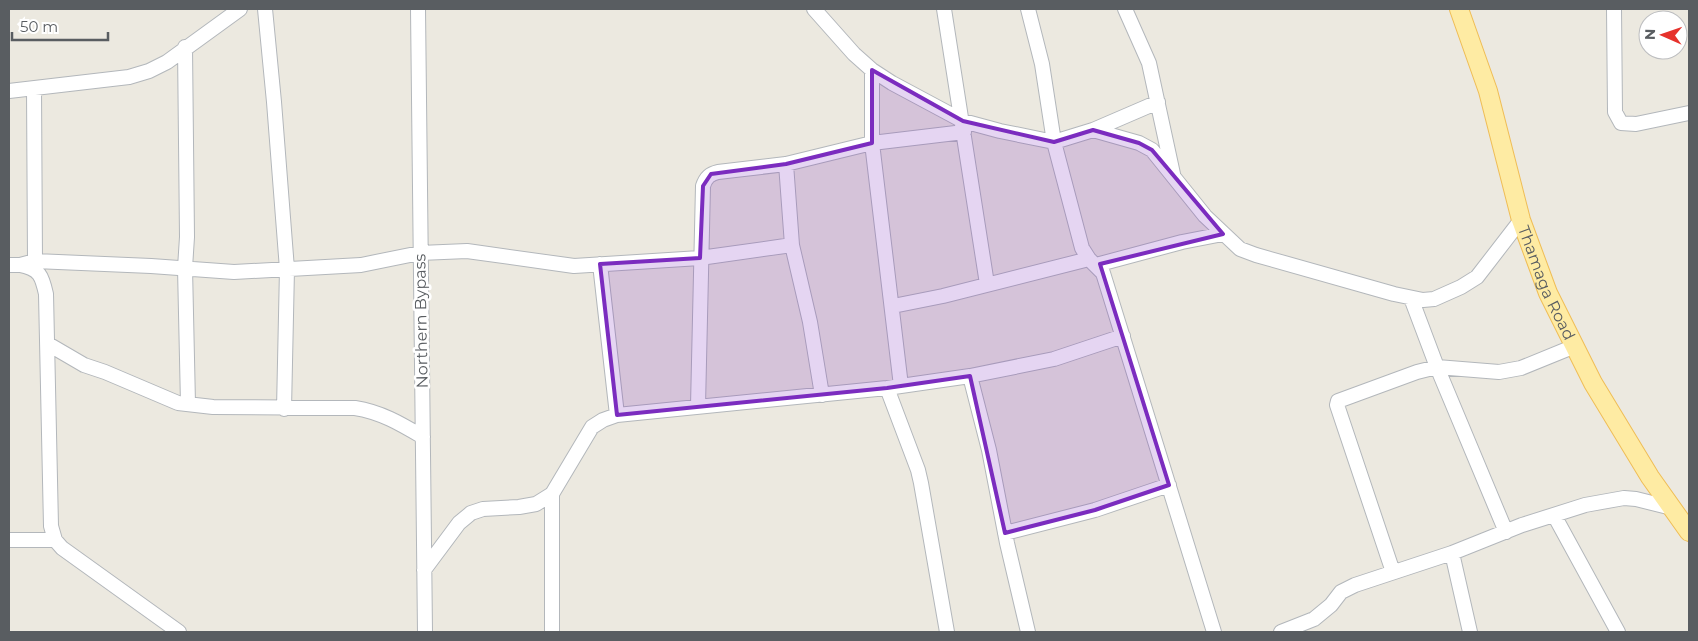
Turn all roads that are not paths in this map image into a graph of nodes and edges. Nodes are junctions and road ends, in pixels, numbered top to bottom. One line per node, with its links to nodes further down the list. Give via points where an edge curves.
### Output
1 (240, 9): 10 (street)
2 (265, 9): 32 (street)
3 (418, 9): 25 (street, Northern Bypass)
4 (814, 9): 11 (street)
5 (944, 9): 16 (street)
6 (1028, 9): 18 (street, via 1042,64)
7 (1125, 9): 14 (street, via 1149,63)
8 (1459, 9): 22 (main road, Thamaga Road, via 1488,91)
9 (1614, 9): 15 (street, via 1616,112 1621,123 1636,124)
10 (185, 47): 12 (street, via 167,62 129,77); 31 (street)
11 (872, 70): 16 (street); 19 (street)
12 (34, 90): 13 (street); 27 (street)
13 (9, 92)
14 (1158, 102): 17 (street); 21 (street)
15 (1689, 113)
16 (964, 127): 18 (street); 19 (street); 33 (street)
17 (1094, 130): 18 (street); 21 (street, via 1152,150)
18 (1054, 142): 28 (street, via 1082,248)
19 (872, 143): 20 (street); 35 (street)
20 (786, 164): 24 (street); 26 (street, via 718,172 705,179)
21 (1173, 177): 23 (street)
22 (1521, 220): 34 (street, via 1476,277 1434,299); 38 (main road, Thamaga Road, via 1548,293)
23 (1223, 234): 28 (street); 34 (street, via 1240,249 1256,255)
24 (792, 246): 26 (street); 42 (street, via 810,322)
25 (420, 253): 29 (street, via 467,251 563,265); 32 (street, via 361,265); 47 (street, Northern Bypass)
26 (700, 258): 29 (street); 44 (street)
27 (35, 261): 30 (street); 31 (street)
28 (1093, 262): 33 (street); 36 (street, via 1103,272)
29 (600, 264): 46 (street)
30 (15, 265): 37 (street, via 30,267 43,278)
31 (185, 268): 32 (street, via 234,272); 43 (street)
32 (286, 269): 45 (street)
33 (987, 284): 35 (street)
34 (1411, 298): 39 (street)
35 (893, 306): 41 (street)
36 (1123, 336): 40 (street, via 1054,359); 48 (street)
37 (48, 344): 43 (street, via 84,365); 55 (street, via 51,526)
38 (1575, 346): 39 (street, via 1521,368 1499,372); 51 (main road, Thamaga Road, via 1593,383 1650,477)
39 (1437, 367): 52 (street); 58 (street, via 1341,399 1337,405)
40 (970, 376): 41 (street); 53 (street)
41 (894, 387): 42 (street); 62 (street, via 920,477)
42 (822, 395): 44 (street)
43 (188, 404): 45 (street)
44 (698, 406): 46 (street)
45 (284, 409): 47 (street, via 368,410 388,417)
46 (617, 415): 49 (street, via 592,426)
47 (423, 437): 57 (street, Northern Bypass)
48 (1169, 485): 53 (street, via 1095,510); 64 (street)
49 (552, 494): 57 (street, via 536,504 471,513); 61 (street)
50 (1554, 515): 51 (street, via 1585,504 1624,498 1644,501); 52 (street); 67 (street)
51 (1683, 519)
52 (1506, 532): 56 (street)
53 (1005, 533): 63 (street)
54 (9, 540): 55 (street)
55 (55, 540): 59 (street)
56 (1452, 553): 58 (street); 66 (street)
57 (424, 570): 60 (street, Northern Bypass)
58 (1393, 572): 65 (street, via 1341,592 1314,619)
59 (179, 632)
60 (425, 632)
61 (552, 632)
62 (947, 632)
63 (1028, 632)
64 (1214, 632)
65 (1281, 632)
66 (1470, 632)
67 (1618, 632)

